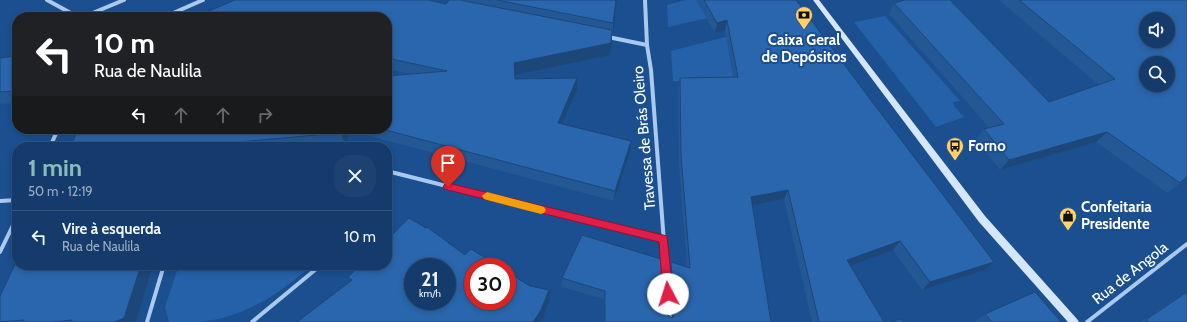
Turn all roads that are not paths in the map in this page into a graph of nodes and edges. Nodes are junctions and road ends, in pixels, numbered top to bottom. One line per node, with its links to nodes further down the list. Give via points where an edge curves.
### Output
1 (47, 0): 6 (street)
2 (124, 0): 7 (street)
3 (202, 0): 8 (street)
4 (646, 0): 10 (street, Travessa de Brás Oleiro)
5 (816, 0): 23 (main road, via 982,220)
6 (69, 12)
7 (95, 12)
8 (175, 12)
9 (605, 36): 10 (street)
10 (647, 45): 15 (street, Travessa de Brás Oleiro)
11 (392, 173): 15 (street)
12 (12, 200): 13 (street)
13 (0, 201)
14 (12, 227): 17 (street)
15 (664, 239): 22 (street, Travessa de Brás Oleiro)
16 (1187, 244): 24 (street, Rua de Angola)
17 (0, 252)
18 (163, 270): 20 (street)
19 (315, 270): 21 (street)
20 (147, 322)
21 (252, 322)
22 (670, 322)
23 (1074, 322)
24 (1087, 322)

